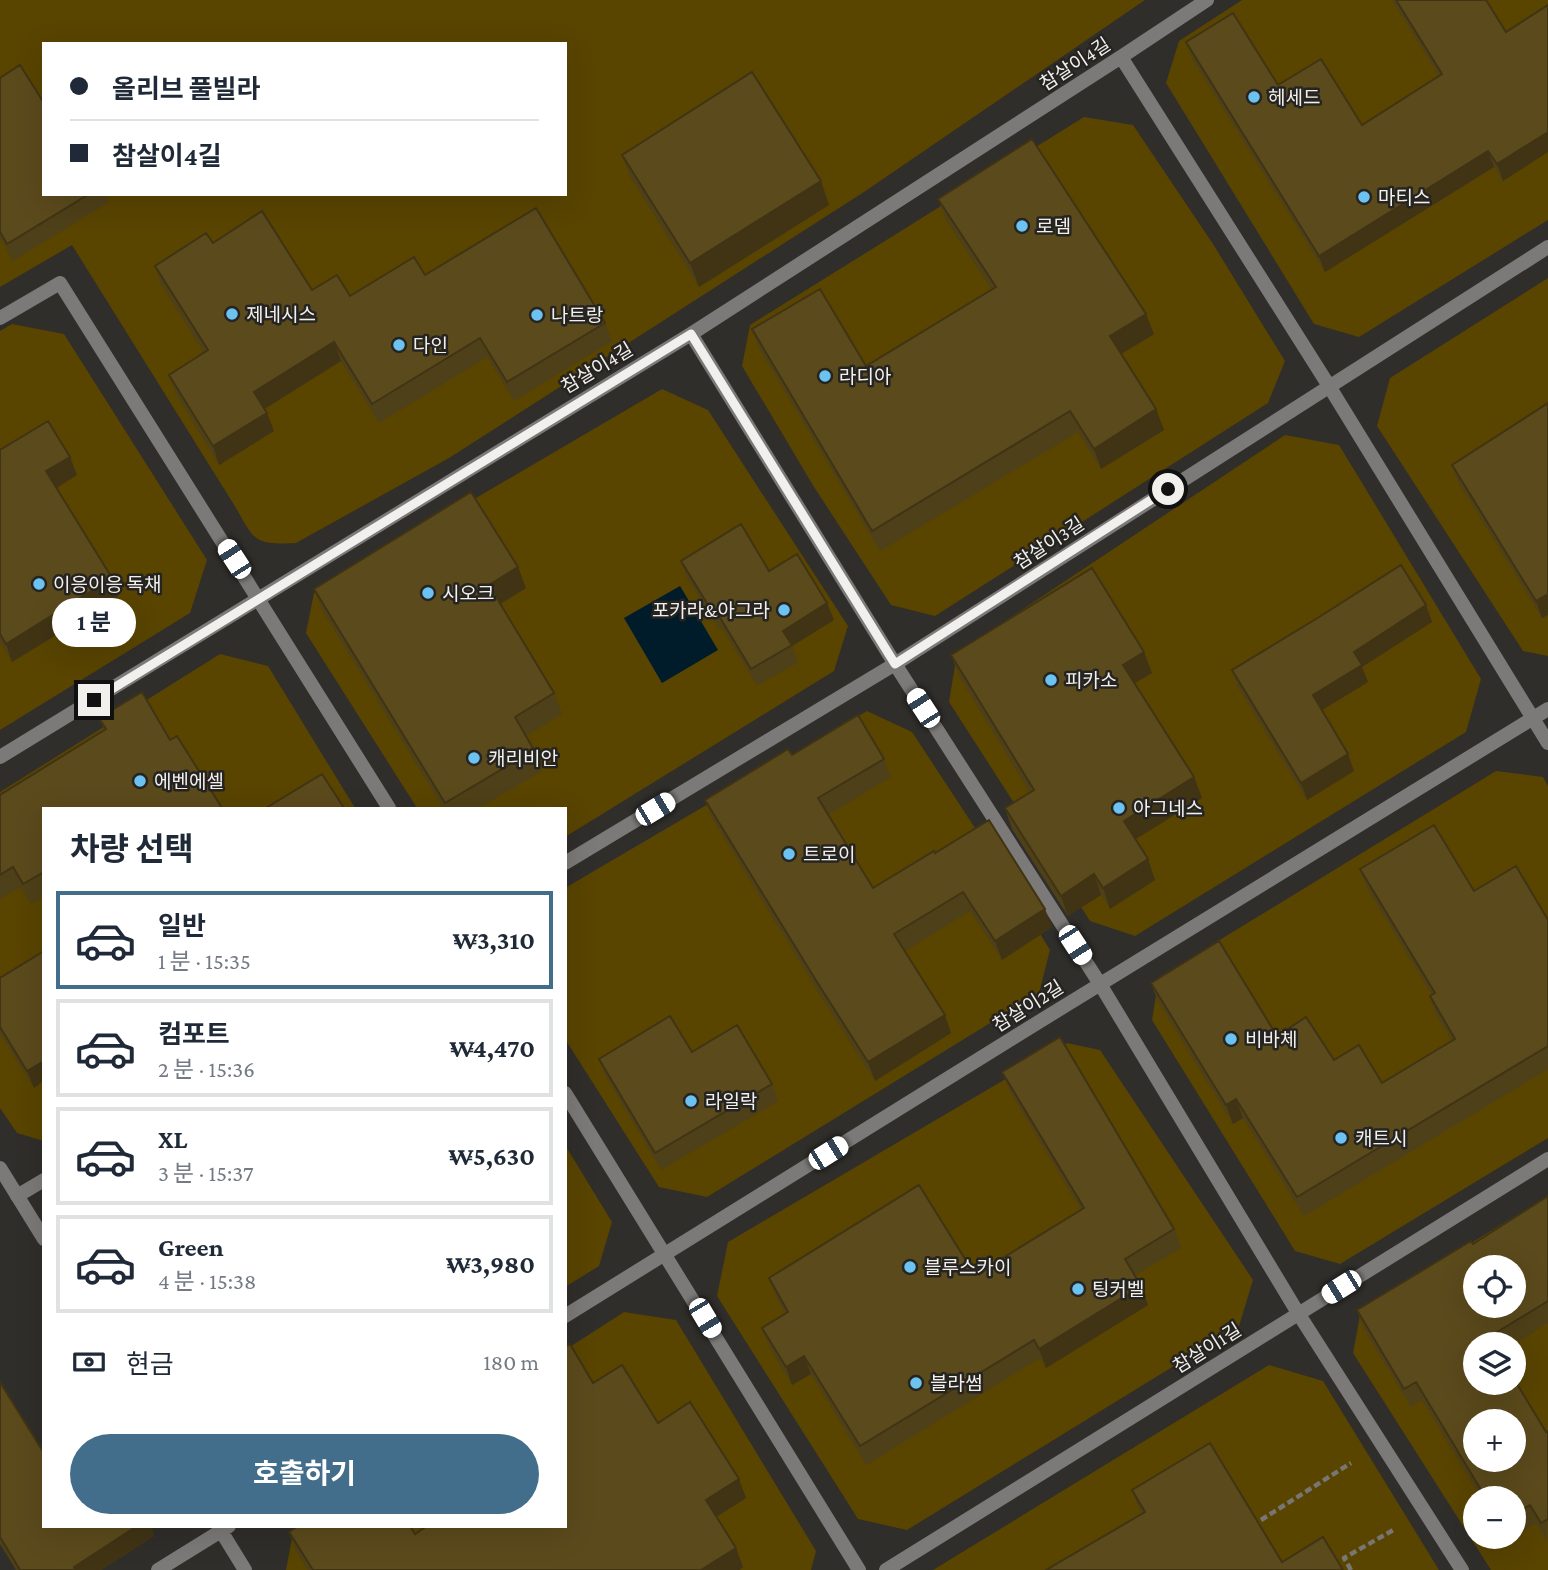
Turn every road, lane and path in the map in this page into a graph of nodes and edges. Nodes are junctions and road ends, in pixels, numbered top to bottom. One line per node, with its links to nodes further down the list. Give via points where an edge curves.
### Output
1 (1207, 0): 2 (street, 참살이4길)
2 (1121, 57): 5 (street, 참살이4길); 6 (street)
3 (1548, 247): 6 (street, 참살이3길)
4 (0, 318): 7 (street, via 60,283)
5 (691, 334): 7 (street, 참살이4길); 8 (street)
6 (1329, 386): 8 (street, 참살이3길); 10 (street)
7 (259, 599): 12 (street, 참살이4길); 13 (street)
8 (895, 664): 14 (street, 참살이3길); 15 (street)
9 (1548, 709): 10 (street, 참살이2길)
10 (1533, 718): 11 (street); 15 (street, 참살이2길)
11 (1548, 743)
12 (0, 757)
13 (388, 807)
14 (567, 862)
15 (1100, 984): 22 (street, 참살이2길); 23 (street)
16 (567, 1096): 22 (street)
17 (1548, 1158): 23 (street, 참살이1길)
18 (0, 1168): 20 (street)
19 (42, 1181): 20 (street)
20 (18, 1196): 21 (street)
21 (42, 1236)
22 (665, 1254): 24 (street, 참살이2길); 31 (street)
23 (1298, 1313): 25 (street); 32 (street, 참살이1길)
24 (567, 1315)
25 (1381, 1444): 26 (street); 27 (path)
26 (1425, 1512): 33 (path, via 1344,1558); 34 (street)
27 (1261, 1520)
28 (222, 1528): 29 (street); 30 (street)
29 (159, 1570)
30 (245, 1570)
31 (859, 1570)
32 (886, 1570)
33 (1351, 1570)
34 (1462, 1570)

